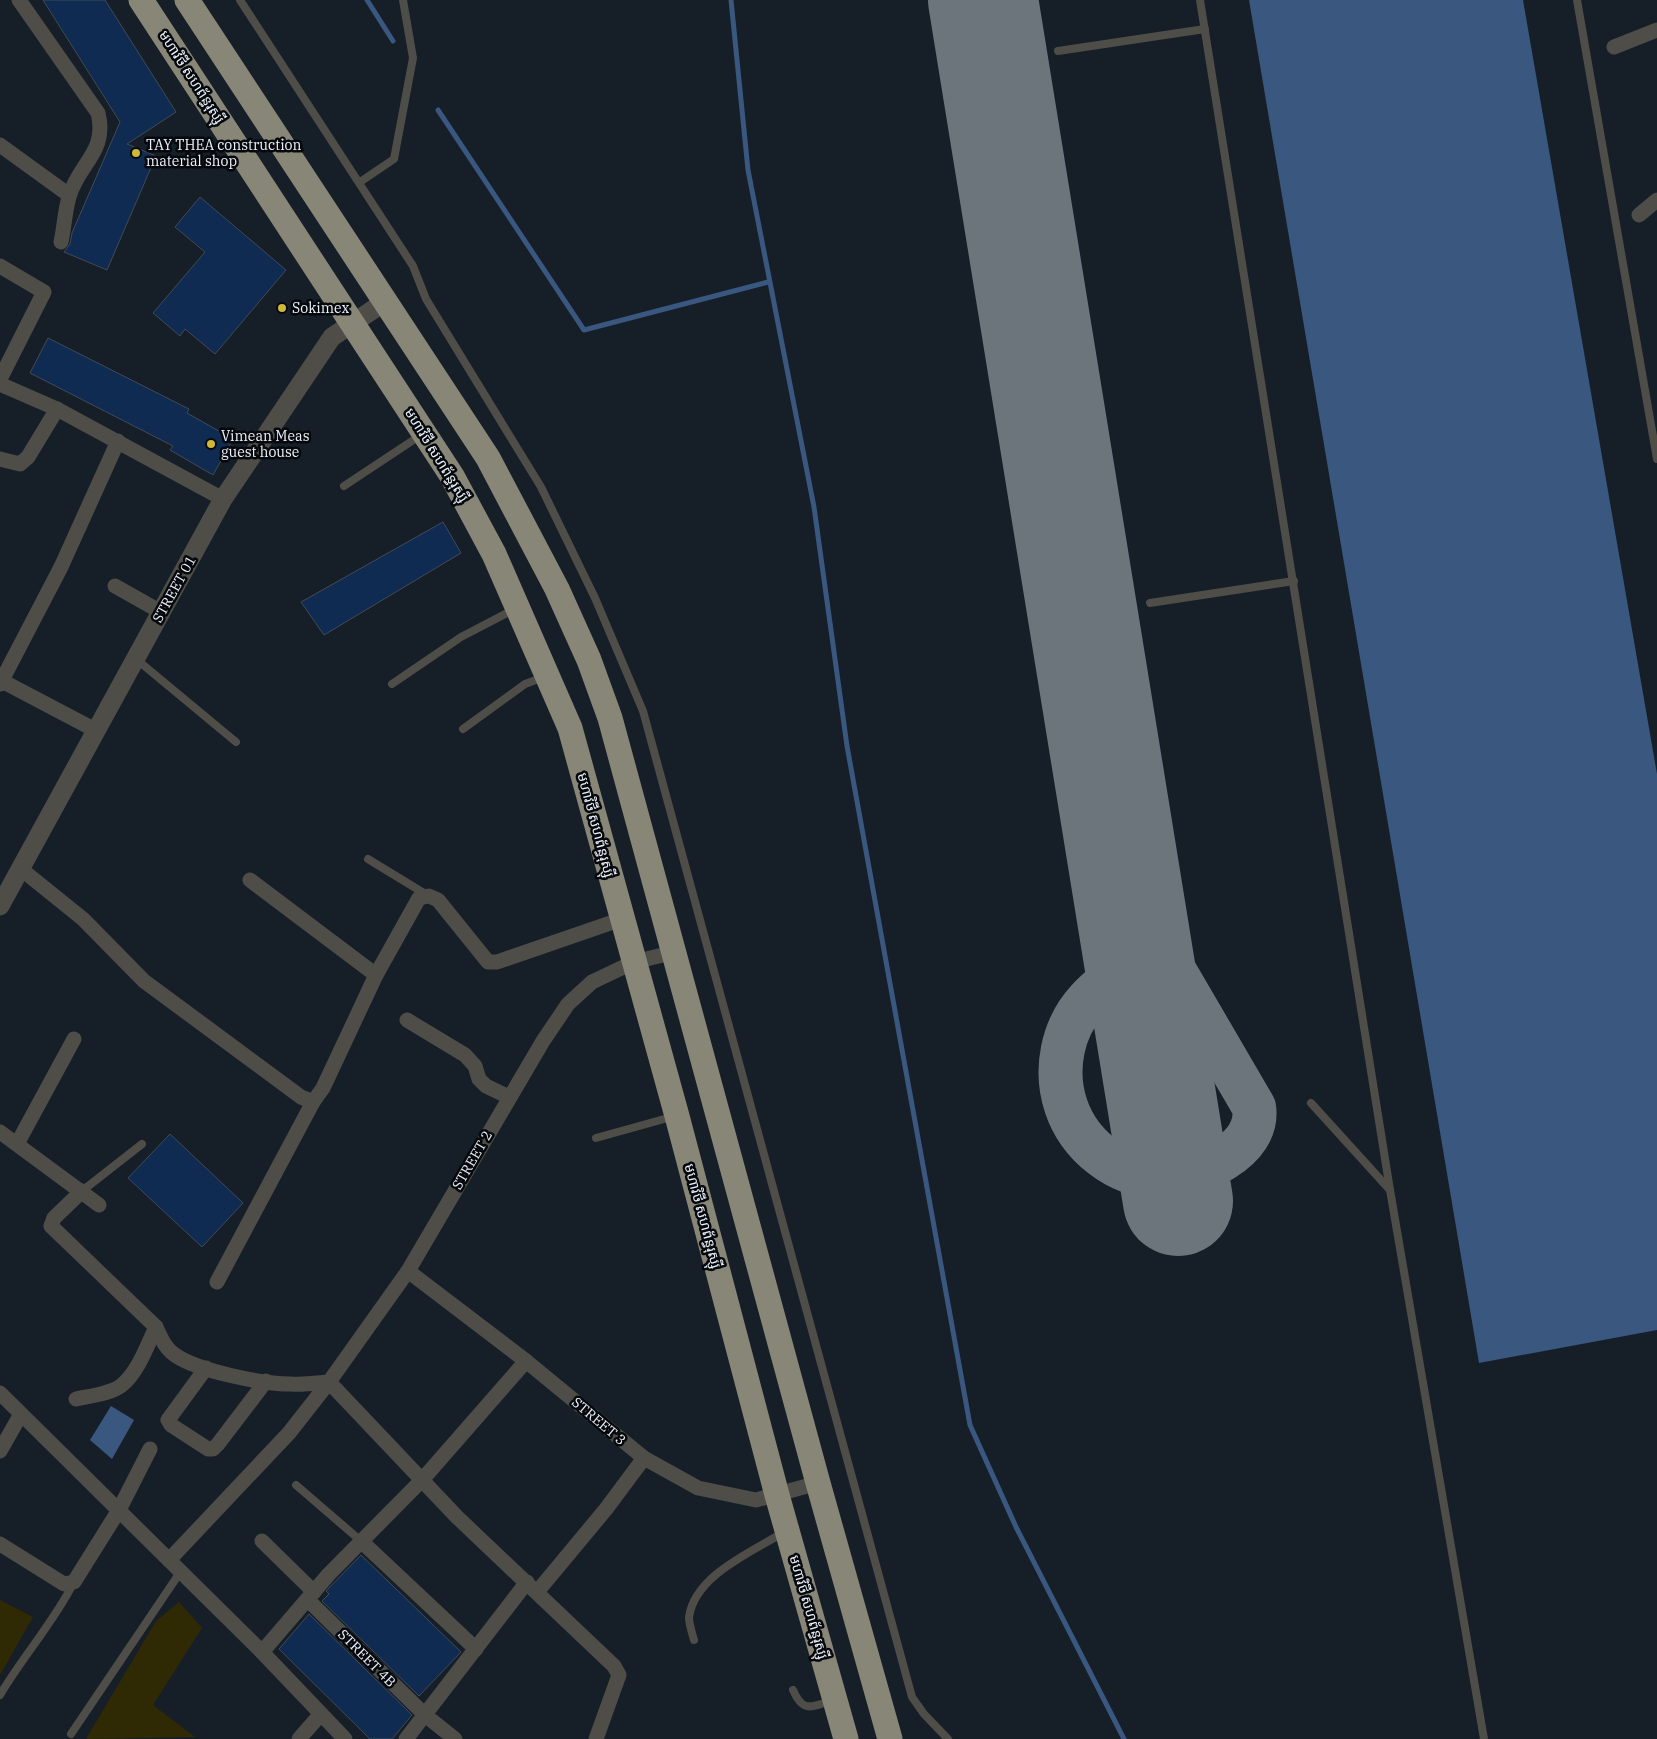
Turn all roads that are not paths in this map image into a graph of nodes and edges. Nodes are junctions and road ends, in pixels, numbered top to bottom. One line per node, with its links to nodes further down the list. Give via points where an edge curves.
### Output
1 (19, 0): 14 (street, via 98,113 102,127 99,142)
2 (141, 0): 20 (highway, មហាវិថី សហព័ន្ធរុស្ស៊ី)
3 (187, 0): 19 (highway)
4 (240, 0): 13 (lane)
5 (404, 0): 13 (lane, via 414,58 394,159)
6 (1200, 0): 8 (lane)
7 (1577, 0): 26 (lane)
8 (1204, 29): 11 (lane); 30 (lane)
9 (1657, 30): 10 (street)
10 (1614, 47)
11 (1058, 52)
12 (0, 145): 14 (street)
13 (360, 182): 107 (lane, via 413,266 426,299 541,487 595,598 643,711 912,1697)
14 (69, 195): 17 (street)
15 (1657, 200): 16 (street)
16 (1639, 215)
17 (61, 242)
18 (0, 266): 21 (street, via 44,292)
19 (386, 301): 20 (street, STREET 01); 48 (highway, via 460,412 510,497 589,660 610,718)
20 (353, 322): 24 (highway, មហាវិថី សហព័ន្ធរុស្ស៊ី); 29 (street, STREET 01, via 332,337)
21 (0, 379)
22 (0, 384): 23 (street)
23 (57, 409): 25 (street); 27 (street, via 28,457 20,464)
24 (424, 433): 28 (lane); 33 (highway, មហាវិថី សហព័ន្ធរុស្ស៊ី, via 472,510)
25 (118, 441): 29 (street); 37 (street, via 61,567)
26 (1657, 459)
27 (0, 460)
28 (344, 486)
29 (223, 499): 34 (street, STREET 01)
30 (1294, 581): 32 (lane); 61 (lane)
31 (114, 586): 34 (street)
32 (1150, 603)
33 (519, 607): 36 (highway, មហាវិថី សហព័ន្ធរុស្ស៊ី); 38 (lane, via 461,637)
34 (161, 612): 35 (street, STREET 01)
35 (136, 659): 40 (street, STREET 01); 41 (lane)
36 (548, 675): 39 (lane, via 525,684); 47 (highway, មហាវិថី សហព័ន្ធរុស្ស៊ី, via 570,728)
37 (1, 682): 40 (street)
38 (392, 684)
39 (464, 729)
40 (97, 731): 43 (street, STREET 01)
41 (236, 742)
42 (368, 859): 45 (lane)
43 (21, 869): 46 (street, STREET 01); 54 (street, via 83,919 144,981 301,1097)
44 (250, 880): 50 (street)
45 (429, 896): 47 (street, via 438,900 488,962 497,962); 50 (street, via 419,898)
46 (0, 906)
47 (622, 919): 49 (highway, មហាវិថី សហព័ន្ធរុស្ស៊ី)
48 (675, 952): 49 (street, STREET 2); 78 (highway)
49 (634, 962): 53 (street, STREET 2, via 592,982 568,1004); 56 (highway, មហាវិថី សហព័ន្ធរុស្ស៊ី)
50 (376, 975): 54 (street, via 323,1088)
51 (407, 1020): 53 (street, via 464,1055 475,1066 479,1079 486,1086)
52 (74, 1039): 59 (street)
53 (509, 1097): 64 (street, STREET 2)
54 (313, 1102): 65 (street)
55 (1311, 1103): 61 (lane)
56 (677, 1116): 58 (lane); 80 (highway, មហាវិថី សហព័ន្ធរុស្ស៊ី)
57 (0, 1132): 59 (street)
58 (596, 1138)
59 (17, 1144): 62 (street)
60 (142, 1144): 62 (lane)
61 (1390, 1190): 108 (lane)
62 (82, 1191): 63 (street); 66 (street, via 54,1218 51,1226)
63 (99, 1205)
64 (408, 1271): 67 (street, STREET 3); 70 (street, STREET 2)
65 (217, 1282)
66 (156, 1327): 68 (street, via 163,1343 174,1355); 72 (street, via 133,1371 121,1386)
67 (526, 1361): 76 (street, STREET 3); 77 (street)
68 (206, 1368): 69 (street); 69 (street, via 168,1420 208,1449 218,1444)
69 (266, 1381): 70 (street, via 291,1384)
70 (329, 1382): 77 (street); 86 (street, STREET 2, via 289,1433)
71 (0, 1393): 73 (street)
72 (76, 1399)
73 (21, 1414): 75 (street); 81 (street)
74 (150, 1449): 81 (street)
75 (0, 1451)
76 (644, 1458): 80 (street, STREET 3, via 698,1488 756,1500); 89 (street, via 606,1509)
77 (422, 1480): 84 (street); 89 (street)
78 (818, 1483): 80 (street, STREET 3); 106 (highway)
79 (296, 1485): 84 (lane)
80 (777, 1495): 82 (highway, មហាវិថី សហព័ន្ធរុស្ស៊ី)
81 (118, 1510): 86 (street); 88 (street)
82 (787, 1530): 91 (lane, via 711,1577 691,1610 689,1619); 96 (highway, មហាវិថី សហព័ន្ធរុស្ស៊ី)
83 (262, 1541): 90 (street, STREET 4B)
84 (361, 1541): 90 (street); 92 (street)
85 (0, 1544): 88 (street, via 64,1584)
86 (169, 1560): 87 (street)
87 (181, 1571): 93 (street); 99 (lane)
88 (74, 1582): 95 (lane, via 63,1604)
89 (532, 1587): 92 (street); 104 (street, via 614,1666 619,1675)
90 (311, 1596): 93 (street); 98 (street, STREET 4B)
91 (694, 1640)
92 (476, 1649): 98 (street)
93 (262, 1652): 97 (street)
94 (794, 1690): 96 (lane, via 801,1705 807,1707)
95 (0, 1694)
96 (836, 1700): 105 (highway, មហាវិថី សហព័ន្ធរុស្ស៊ី)
97 (320, 1715): 100 (street); 101 (street)
98 (425, 1715): 102 (street); 103 (street, STREET 4B)
99 (71, 1734)
100 (299, 1739)
101 (345, 1739)
102 (406, 1739)
103 (455, 1739)
104 (596, 1739)
105 (846, 1739)
106 (890, 1739)
107 (948, 1739)
108 (1484, 1739)

